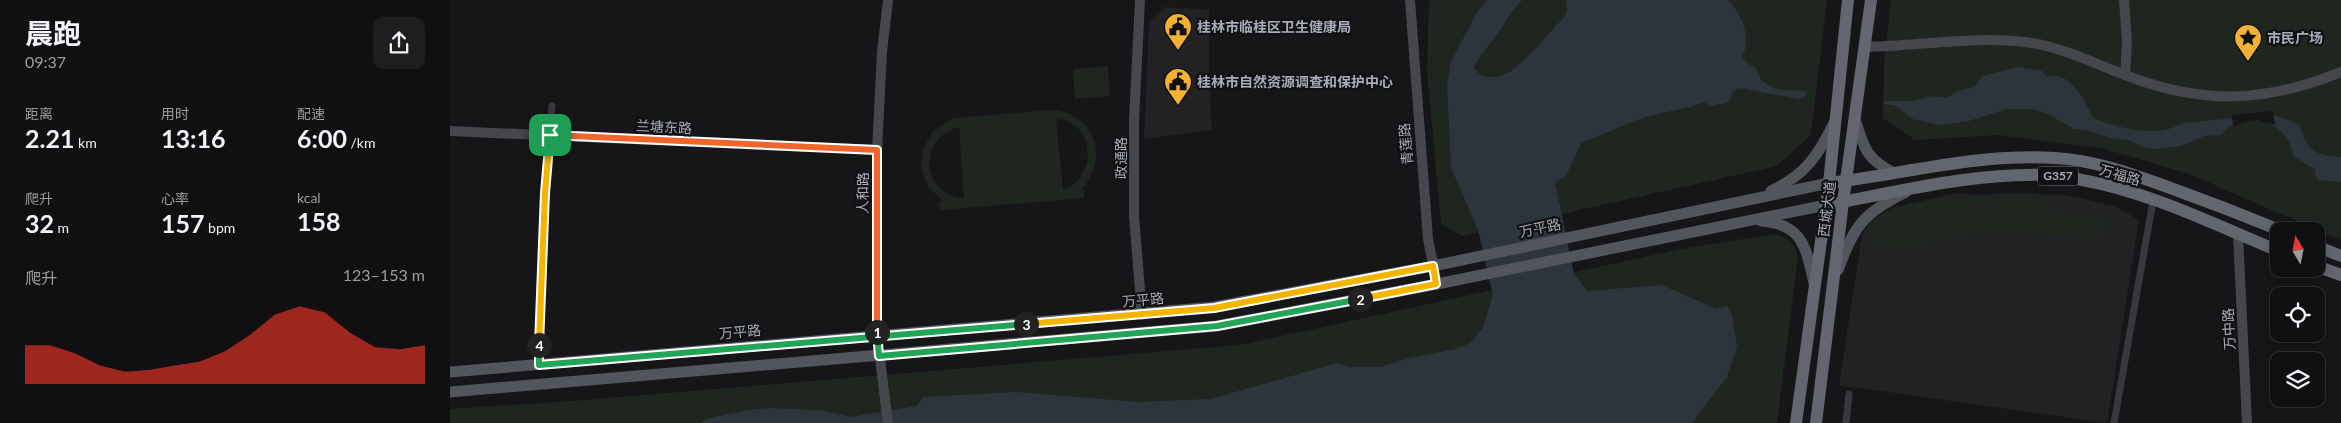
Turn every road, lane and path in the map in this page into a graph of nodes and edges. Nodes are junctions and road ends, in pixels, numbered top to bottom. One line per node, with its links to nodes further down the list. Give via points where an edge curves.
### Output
1 (888, 0): 16 (street, 人和路)
2 (1140, 0): 37 (street, 政通路, via 1134,120 1134,206)
3 (1410, 0): 31 (street, 青莲路, via 1428,239)
4 (1848, 0): 12 (highway, 西城大道)
5 (1871, 0): 7 (highway, 西城大道)
6 (2124, 0): 10 (street)
7 (1866, 43): 10 (street, via 1986,41 2032,44); 13 (highway, 西城大道)
8 (2341, 67): 10 (street, via 2280,89 2226,93 2177,88)
9 (2341, 72): 10 (street, via 2294,89 2231,97 2185,94 2153,86)
10 (2125, 73)
11 (552, 106): 15 (street)
12 (1836, 119): 19 (highway, 西城大道); 21 (main road, via 1803,172)
13 (1855, 119): 17 (main road, via 1866,153 1878,165); 18 (highway, 西城大道)
14 (450, 131): 15 (street, 兰塘东路)
15 (550, 135): 16 (street, 兰塘东路); 40 (street)
16 (877, 150): 38 (street, 人和路)
17 (1894, 173): 18 (highway, 万福路 / G357); 26 (highway, 万福路 / G357, via 1987,160 2056,158 2114,167)
18 (1846, 181): 19 (highway, 万福路 / G357); 23 (highway, 西城大道)
19 (1829, 183): 21 (main road, 万平路); 24 (highway, 西城大道)
20 (1916, 188): 22 (highway, 万福路 / G357, via 1954,180 2054,175 2111,185); 23 (highway, 万福路 / G357); 34 (main road, via 1880,205 1862,220 1847,244)
21 (1755, 199): 31 (main road, 万平路)
22 (2153, 201): 27 (highway, 万福路 / G357); 48 (street)
23 (1843, 202): 24 (highway, 万福路 / G357); 34 (highway, 西城大道)
24 (1826, 205): 25 (main road); 36 (highway, 西城大道)
25 (1749, 220): 35 (main road); 36 (main road, via 1774,222 1798,235 1804,245)
26 (2270, 226)
27 (2238, 235): 28 (highway, 万福路 / G357); 49 (street, 万中路)
28 (2270, 247)
29 (2325, 250): 30 (highway)
30 (2341, 256)
31 (1433, 266): 35 (street, 青莲路); 37 (main road, 万平路, via 1214,308)
32 (2325, 270): 33 (highway)
33 (2341, 276)
34 (1834, 281): 46 (highway, 西城大道)
35 (1436, 284): 39 (main road, via 1217,326)
36 (1815, 286): 45 (highway, 西城大道)
37 (1142, 315): 38 (main road, 万平路)
38 (877, 335): 39 (street, 人和路); 40 (main road, 万平路)
39 (879, 356): 42 (main road); 44 (street, 人和路)
40 (539, 365): 41 (main road, 万平路)
41 (450, 372)
42 (450, 392)
43 (1849, 394): 47 (street)
44 (888, 423)
45 (1796, 423)
46 (1816, 423)
47 (1846, 423)
48 (2114, 423)
49 (2248, 423)

